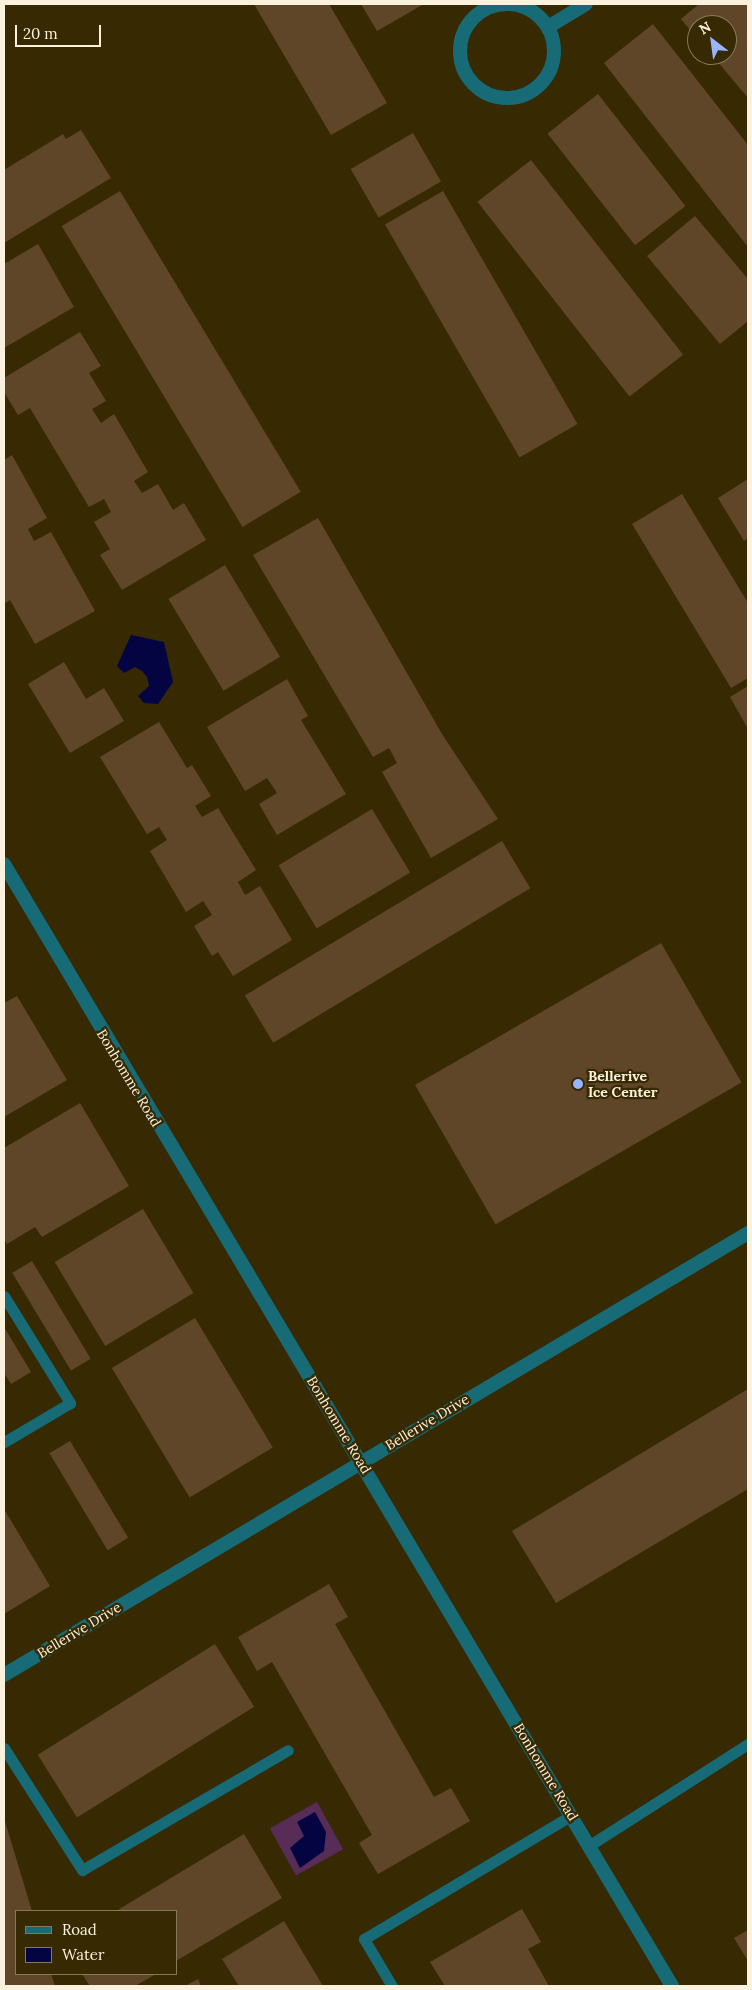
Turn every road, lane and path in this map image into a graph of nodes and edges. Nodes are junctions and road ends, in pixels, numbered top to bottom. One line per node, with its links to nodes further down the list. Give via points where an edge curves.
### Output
1 (586, 4): 2 (street)
2 (548, 27): 2 (street, via 528,9 515,5 488,8 476,16 462,38 460,51 467,76 476,87 502,98 531,92 550,70 554,48)
3 (4, 864): 7 (street, Bonhomme Road, via 138,1093)
4 (748, 1233): 7 (street, Bellerive Drive)
5 (4, 1296): 6 (lane, via 70,1404)
6 (4, 1442)
7 (361, 1461): 8 (street, Bellerive Drive); 12 (street, Bonhomme Road)
8 (4, 1675)
9 (748, 1744): 13 (lane)
10 (4, 1748): 11 (lane, via 82,1870)
11 (288, 1750)
12 (572, 1815): 13 (street, Bonhomme Road); 14 (lane, via 364,1939)
13 (590, 1845): 15 (street, Bonhomme Road)
14 (392, 1986)
15 (672, 1986)

